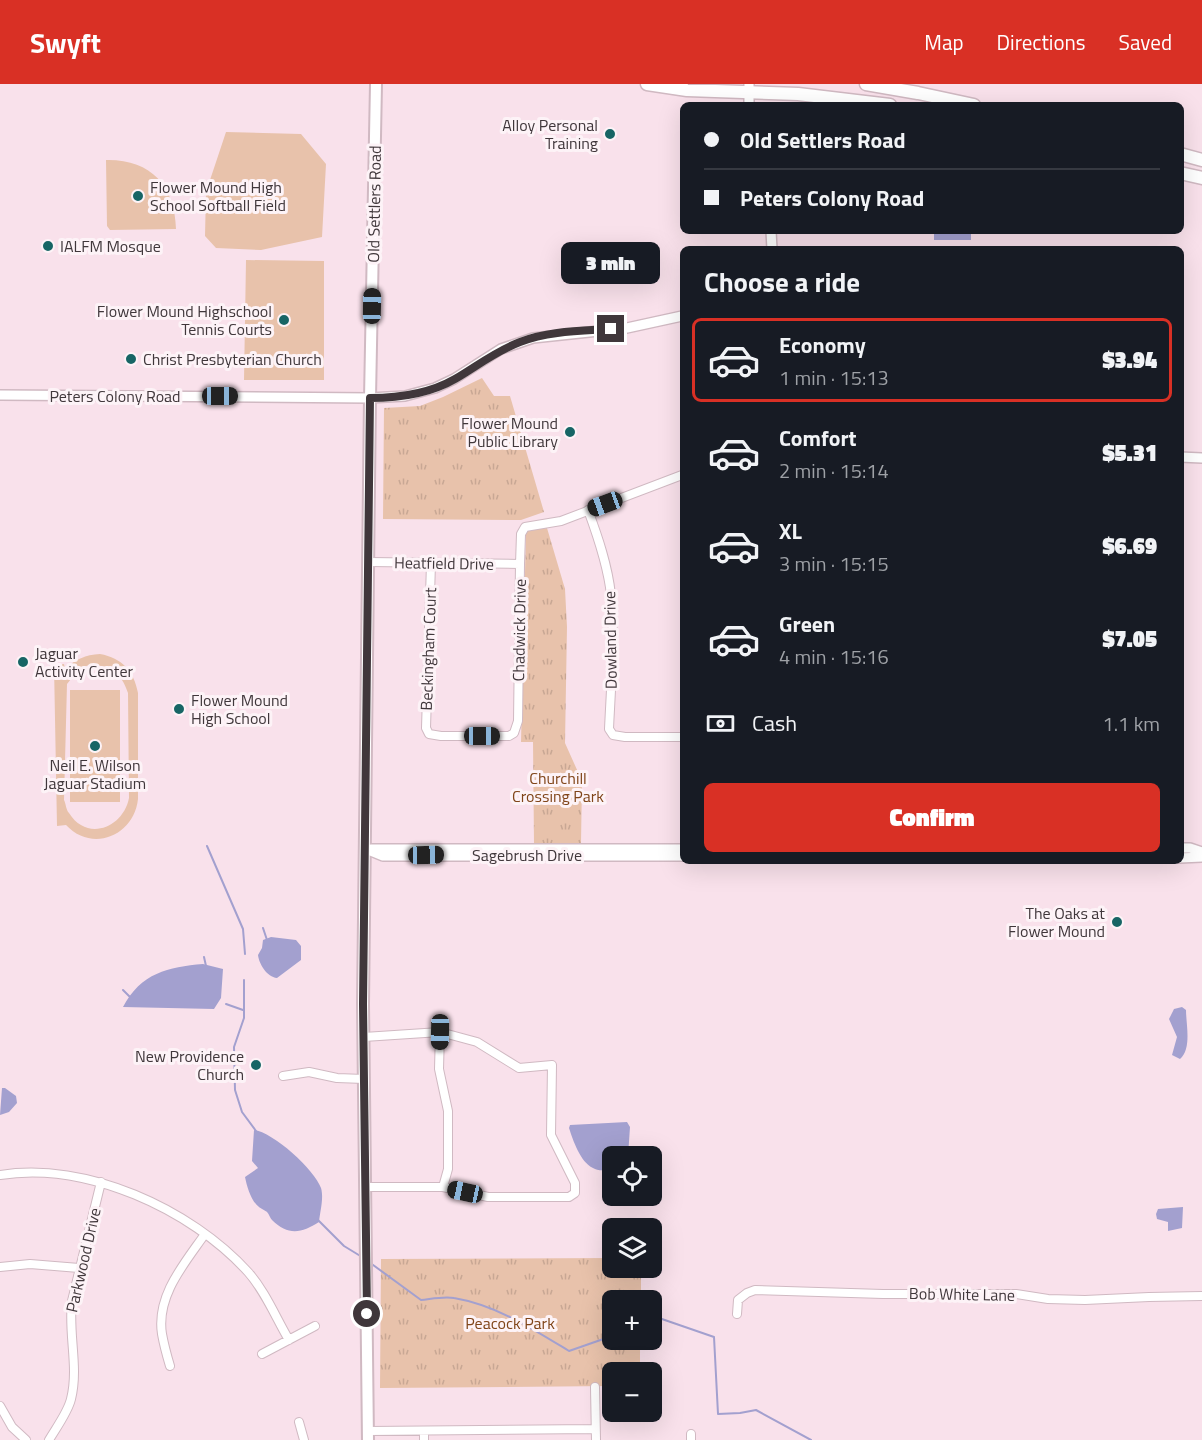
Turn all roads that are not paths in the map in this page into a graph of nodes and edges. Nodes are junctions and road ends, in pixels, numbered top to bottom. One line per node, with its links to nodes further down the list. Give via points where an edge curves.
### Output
1 (376, 84): 13 (main road, Old Settlers Road)
2 (647, 84): 4 (main road)
3 (866, 84): 6 (main road)
4 (749, 94): 5 (main road)
5 (867, 102)
6 (959, 102)
7 (1184, 155): 8 (main road)
8 (1202, 160)
9 (1184, 174): 10 (main road)
10 (1202, 178)
11 (680, 316): 13 (street, Peters Colony Road, via 627,328 533,338 501,349 435,388 405,396)
12 (0, 395): 13 (street, Peters Colony Road)
13 (370, 398): 18 (main road, Old Settlers Road)
14 (1184, 457): 15 (street)
15 (1202, 458)
16 (680, 476): 17 (street)
17 (588, 510): 20 (street, Chadwick Drive, via 547,525 525,527 521,534); 22 (street, Dowland Drive, via 611,593 609,729 614,735 625,737)
18 (369, 562): 19 (street, Heatfield Drive); 24 (main road, Old Settlers Road)
19 (431, 563): 20 (street, Heatfield Drive); 21 (street, Beckingham Court, via 426,722 429,734)
20 (520, 564): 21 (street, Chadwick Drive, via 518,721)
21 (514, 733)
22 (680, 737)
23 (1184, 848): 27 (street)
24 (366, 849): 26 (street, Sagebrush Drive, via 383,855); 31 (main road, Old Settlers Road)
25 (680, 849): 26 (street, Sagebrush Drive)
26 (642, 852): 28 (street, Sagebrush Drive)
27 (1202, 855): 29 (street)
28 (680, 856)
29 (1184, 857)
30 (440, 1032): 31 (street); 37 (street, via 439,1069 448,1112); 37 (street, via 477,1042 519,1068 552,1065 552,1134 575,1183 575,1193 569,1197 488,1197)
31 (364, 1036): 33 (main road, Old Settlers Road)
32 (283, 1076): 33 (street, via 309,1072)
33 (364, 1079): 36 (main road, Old Settlers Road)
34 (0, 1175): 35 (street, via 52,1173)
35 (101, 1182): 38 (street, via 136,1194); 40 (street, Parkwood Drive)
36 (366, 1186): 37 (street); 52 (main road, Old Settlers Road)
37 (443, 1187)
38 (205, 1234): 44 (street, via 248,1272); 46 (street, via 172,1283 163,1307 162,1333)
39 (0, 1267): 40 (street, via 30,1264)
40 (79, 1268): 54 (street, Parkwood Drive, via 70,1318 74,1370 71,1401)
41 (1202, 1296): 42 (street, Bob White Lane, via 1085,1300 1016,1294 755,1290 738,1300)
42 (737, 1314)
43 (315, 1326): 44 (street)
44 (289, 1340): 45 (street)
45 (262, 1354)
46 (170, 1366)
47 (595, 1387): 50 (street)
48 (0, 1406): 53 (street, via 12,1427)
49 (299, 1422): 55 (street)
50 (596, 1429): 51 (street); 57 (street)
51 (424, 1431): 52 (street); 56 (street)
52 (368, 1435)
53 (26, 1440)
54 (49, 1440)
55 (304, 1440)
56 (424, 1440)
57 (596, 1440)

